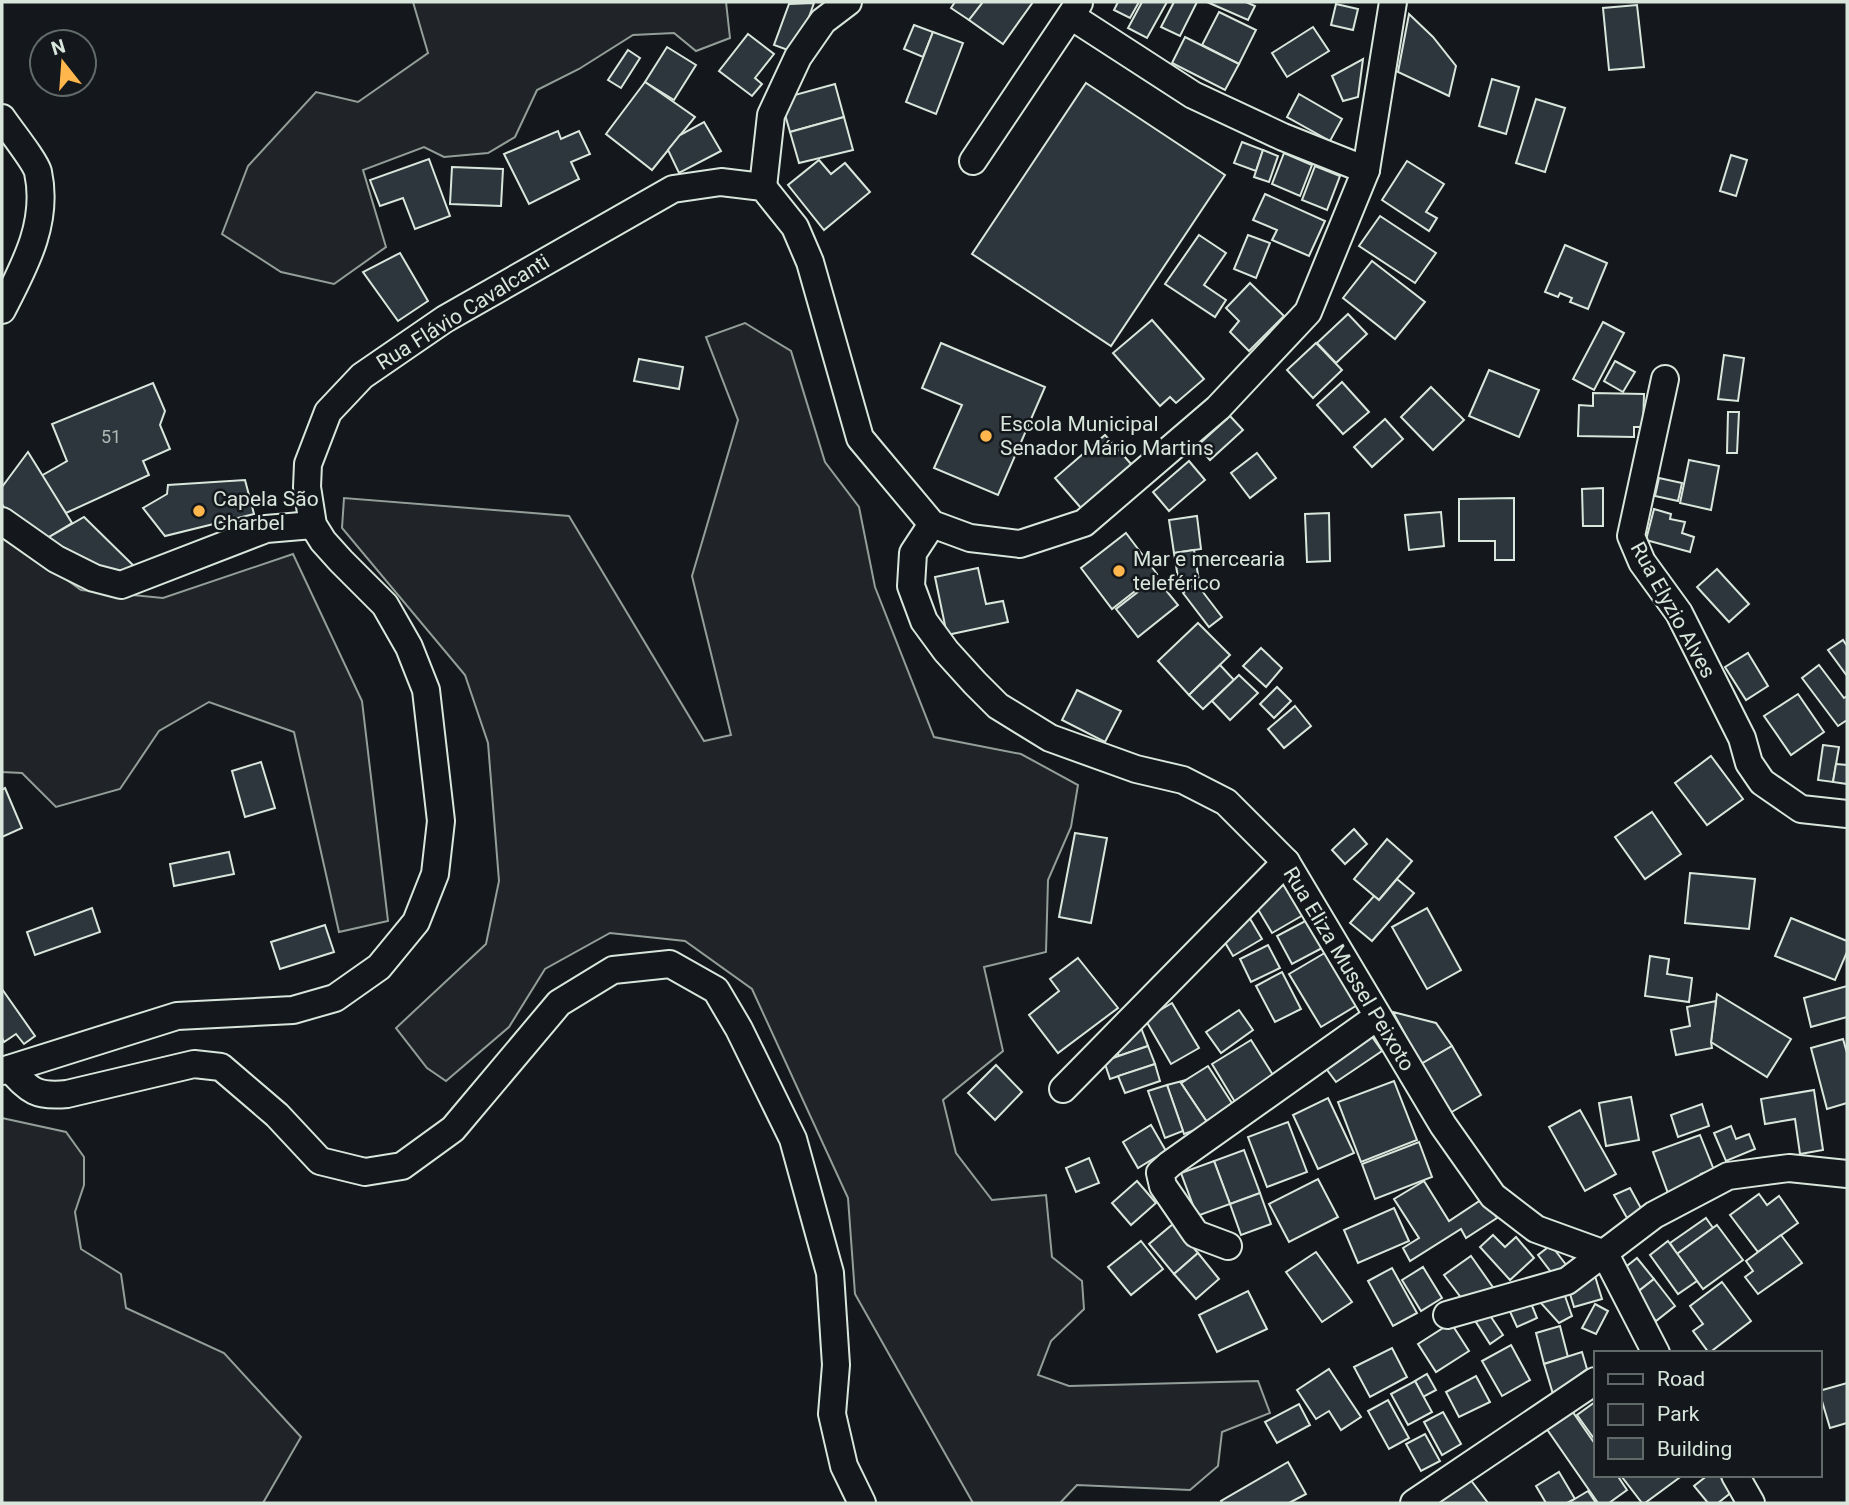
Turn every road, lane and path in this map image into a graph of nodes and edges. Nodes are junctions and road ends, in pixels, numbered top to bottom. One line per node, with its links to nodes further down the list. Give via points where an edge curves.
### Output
1 (848, 2): 7 (street, via 823,21 787,80 771,115)
2 (1393, 2): 6 (street)
3 (1075, 9): 5 (street); 6 (street, via 1193,95)
4 (2, 118): 8 (street, via 38,170 41,220)
5 (973, 161)
6 (1366, 170): 11 (street, via 1308,312 1218,408 1084,523 1020,544 970,538)
7 (763, 187): 11 (street, via 795,227 810,262 860,438); 12 (street, Rua Flávio Cavalcanti, via 721,182 673,190 445,319 362,376 328,412 308,464)
8 (2, 310)
9 (1665, 379): 13 (street, Rua Elyzio Alves, via 1631,536 1642,562 1679,613 1762,782 1801,809)
10 (2, 522): 12 (street, via 56,559 121,586 266,529)
11 (932, 524): 14 (street, Rua Eliza Mussel Peixoto, via 913,553 911,586 924,621 998,706 1050,738 1136,769 1183,780 1226,803)
12 (313, 525): 16 (street, Rua Flávio Cavalcanti, via 385,605 426,690 441,821 435,874 416,922 379,967 335,998 293,1010 177,1016)
13 (1847, 814)
14 (1286, 862): 15 (street, Rua Eliza Mussel Peixoto); 17 (street)
15 (1377, 1017): 19 (street, via 1160,1173 1163,1186 1196,1234); 20 (street, Rua Eliza Mussel Peixoto, via 1493,1196 1536,1229)
16 (6, 1070): 25 (street, via 30,1091 48,1096 194,1064 221,1067 277,1115 320,1161 366,1172 402,1166 453,1129 559,1003 614,970 670,964 716,990 793,1139 830,1273 835,1365 832,1414 844,1466)
17 (1063, 1089)
18 (1847, 1174): 20 (street, via 1789,1168 1728,1175 1654,1215)
19 (1228, 1246)
20 (1605, 1254): 21 (street, via 1567,1281); 22 (street)
21 (1447, 1315)
22 (1648, 1350)
23 (1594, 1382): 26 (street)
24 (1736, 1477): 27 (street)
25 (862, 1503)
26 (1414, 1503)
27 (1751, 1503)

